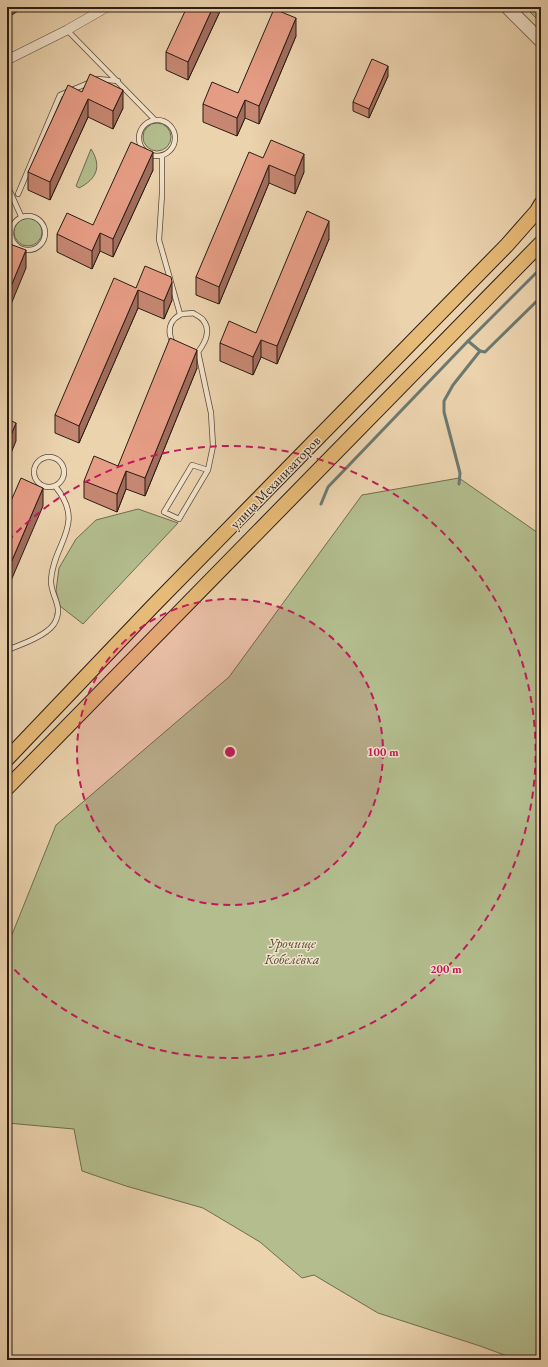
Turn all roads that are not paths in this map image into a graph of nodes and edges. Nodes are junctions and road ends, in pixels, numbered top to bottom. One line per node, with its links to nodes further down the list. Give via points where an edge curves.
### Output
1 (107, 7): 3 (street)
2 (507, 7): 4 (main road)
3 (68, 30): 5 (street); 6 (lane)
4 (541, 41)
5 (7, 60)
6 (118, 81): 7 (lane); 10 (lane, via 98,79 60,95)
7 (154, 119): 8 (lane, via 163,120 171,125 176,134 175,143 170,151); 8 (lane, via 145,124 140,132 139,142 152,156)
8 (162, 156): 14 (lane, via 159,240)
9 (7, 185): 12 (lane)
10 (18, 194)
11 (541, 204): 19 (main road, улица Механизаторов, via 507,245)
12 (21, 216): 12 (lane, via 12,224 10,236 17,247 29,251 40,246 46,235 43,223 34,216)
13 (541, 243): 20 (main road, улица Механизаторов)
14 (180, 314): 15 (lane, via 193,313 203,320 208,331 205,343); 15 (lane, via 170,328 169,334 174,345 184,351)
15 (198, 352): 16 (lane, via 211,413 212,446)
16 (208, 470): 16 (lane, via 179,519 164,512 192,465)
17 (55, 486): 17 (lane, via 63,479 64,469 58,460 48,457 39,461 34,471 37,481 45,487); 18 (lane, via 66,506 69,526 53,565 50,582 59,614 53,625 35,639)
18 (7, 650)
19 (7, 758)
20 (7, 788)

